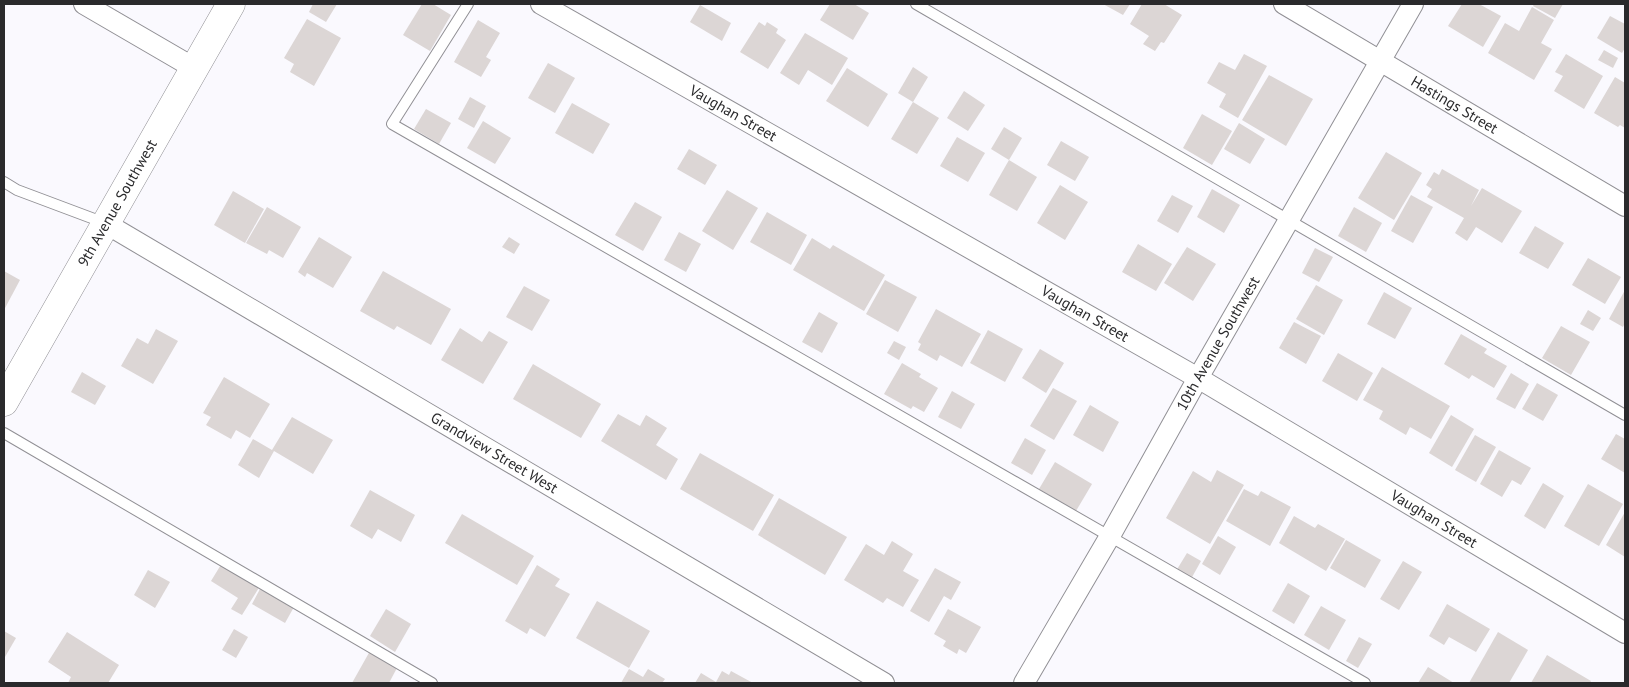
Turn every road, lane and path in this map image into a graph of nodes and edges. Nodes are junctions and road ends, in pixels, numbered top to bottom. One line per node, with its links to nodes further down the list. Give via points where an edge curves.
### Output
1 (84, 4): 9 (street)
2 (231, 4): 9 (main road, 9th Avenue Southwest)
3 (468, 4): 18 (lane, via 392,124)
4 (541, 4): 14 (street, Vaughan Street)
5 (916, 4): 12 (lane)
6 (1284, 4): 8 (street, Hastings Street)
7 (1413, 4): 8 (street, 10th Avenue Southwest)
8 (1381, 60): 11 (street, Hastings Street); 12 (street, 10th Avenue Southwest)
9 (194, 68): 13 (main road, 9th Avenue Southwest)
10 (4, 182): 13 (lane, via 17,190)
11 (1625, 206)
12 (1289, 220): 14 (street, 10th Avenue Southwest); 16 (lane)
13 (105, 223): 15 (main road, 9th Avenue Southwest); 21 (street, Grandview Street West)
14 (1198, 378): 18 (street, 10th Avenue Southwest); 19 (street, Vaughan Street)
15 (4, 400)
16 (1625, 415)
17 (4, 432): 20 (lane)
18 (1110, 536): 22 (street, 10th Avenue Southwest); 23 (lane)
19 (1625, 633)
20 (432, 683)
21 (884, 683)
22 (1024, 683)
23 (1365, 683)

